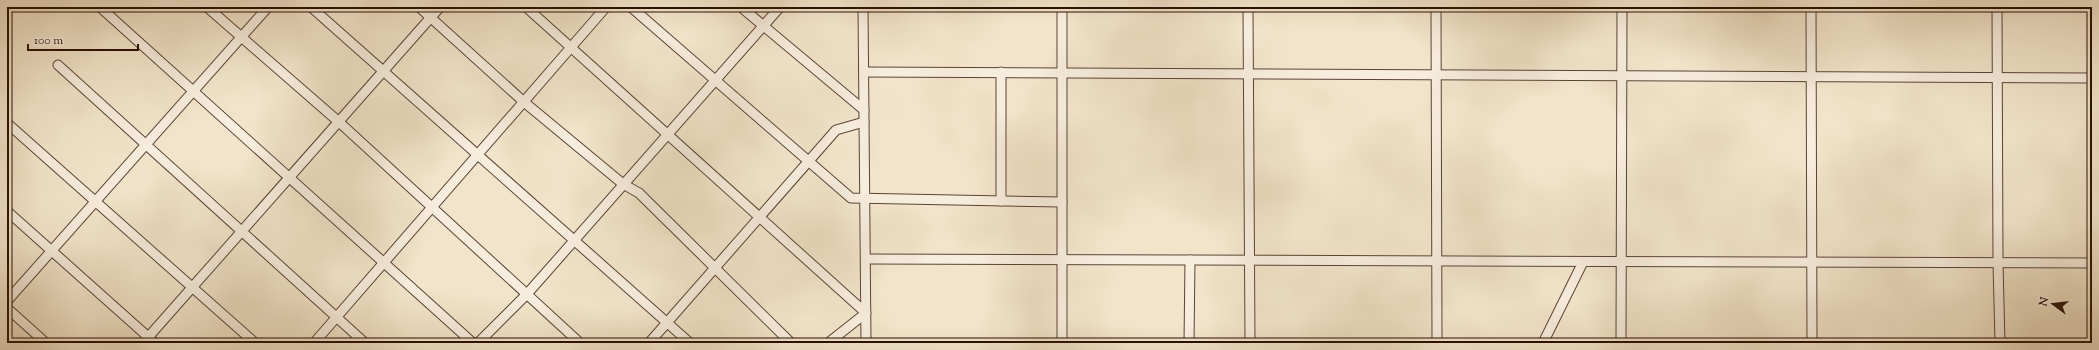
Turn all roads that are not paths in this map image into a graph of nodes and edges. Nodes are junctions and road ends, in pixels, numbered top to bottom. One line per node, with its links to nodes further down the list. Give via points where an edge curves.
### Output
1 (207, 7): 21 (street)
2 (268, 7): 21 (street)
3 (311, 7): 24 (street)
4 (419, 7): 19 (street)
5 (440, 7): 19 (street)
6 (526, 7): 22 (street)
7 (606, 7): 22 (street)
8 (631, 7): 34 (street)
9 (741, 7): 20 (street)
10 (780, 7): 20 (street)
11 (863, 7): 25 (street)
12 (1062, 7): 27 (street)
13 (1248, 7): 28 (street)
14 (1436, 7): 29 (street)
15 (1622, 7): 30 (street)
16 (1811, 7): 31 (street)
17 (1997, 7): 32 (street)
18 (101, 8): 35 (street)
19 (431, 18): 24 (street); 36 (street)
20 (763, 26): 34 (street); 37 (street)
21 (241, 37): 35 (street); 38 (street)
22 (571, 48): 36 (street); 41 (street)
23 (58, 65): 42 (street)
24 (384, 71): 38 (street); 43 (street)
25 (864, 72): 26 (street); 37 (street)
26 (1001, 72): 27 (street); 49 (street)
27 (1062, 73): 28 (street); 50 (street)
28 (1248, 74): 29 (street); 60 (street)
29 (1436, 75): 30 (street); 61 (street)
30 (1622, 76): 31 (street); 64 (street)
31 (1811, 76): 32 (street); 65 (street)
32 (1997, 78): 33 (street); 66 (street)
33 (2092, 78)
34 (714, 81): 41 (street); 44 (street)
35 (193, 91): 42 (street); 45 (street)
36 (524, 102): 43 (street); 46 (street)
37 (864, 110): 39 (street)
38 (339, 122): 45 (street); 51 (street)
39 (864, 122): 44 (street, via 836,130); 47 (street)
40 (7, 123): 48 (street)
41 (667, 134): 46 (street); 53 (street)
42 (146, 144): 48 (street); 54 (street)
43 (478, 154): 51 (street); 55 (street)
44 (808, 162): 47 (street, via 851,198); 53 (street)
45 (290, 177): 54 (street); 62 (street)
46 (623, 184): 55 (street); 68 (street, via 639,194)
47 (865, 200): 49 (street); 57 (street)
48 (96, 201): 56 (street); 69 (street)
49 (1001, 201): 50 (street)
50 (1062, 202): 58 (street)
51 (431, 208): 62 (street); 70 (street)
52 (7, 211): 56 (street)
53 (760, 218): 68 (street); 73 (street)
54 (243, 230): 69 (street); 74 (street)
55 (574, 239): 70 (street); 75 (street)
56 (52, 251): 71 (street); 76 (street)
57 (866, 259): 58 (street); 73 (street)
58 (1062, 260): 59 (street); 89 (street)
59 (1190, 260): 60 (street); 90 (street)
60 (1250, 261): 61 (street); 91 (street)
61 (1438, 261): 63 (street); 92 (street)
62 (384, 262): 74 (street); 81 (street)
63 (1583, 262): 64 (street); 93 (street)
64 (1620, 262): 65 (street); 94 (street)
65 (1812, 262): 66 (street); 95 (street)
66 (1998, 263): 67 (street); 96 (street)
67 (2092, 263)
68 (716, 268): 75 (street); 86 (street)
69 (192, 287): 76 (street); 78 (street)
70 (527, 294): 82 (street); 83 (street)
71 (7, 301)
72 (7, 308): 77 (street)
73 (866, 313): 87 (street); 88 (street)
74 (336, 317): 79 (street); 80 (street)
75 (668, 322): 84 (street); 85 (street)
76 (148, 341)
77 (46, 343)
78 (255, 343)
79 (314, 343)
80 (365, 343)
81 (473, 343)
82 (478, 343)
83 (580, 343)
84 (649, 343)
85 (690, 343)
86 (791, 343)
87 (828, 343)
88 (866, 343)
89 (1062, 343)
90 (1189, 343)
91 (1250, 343)
92 (1437, 343)
93 (1543, 343)
94 (1621, 343)
95 (1812, 343)
96 (2000, 343)

